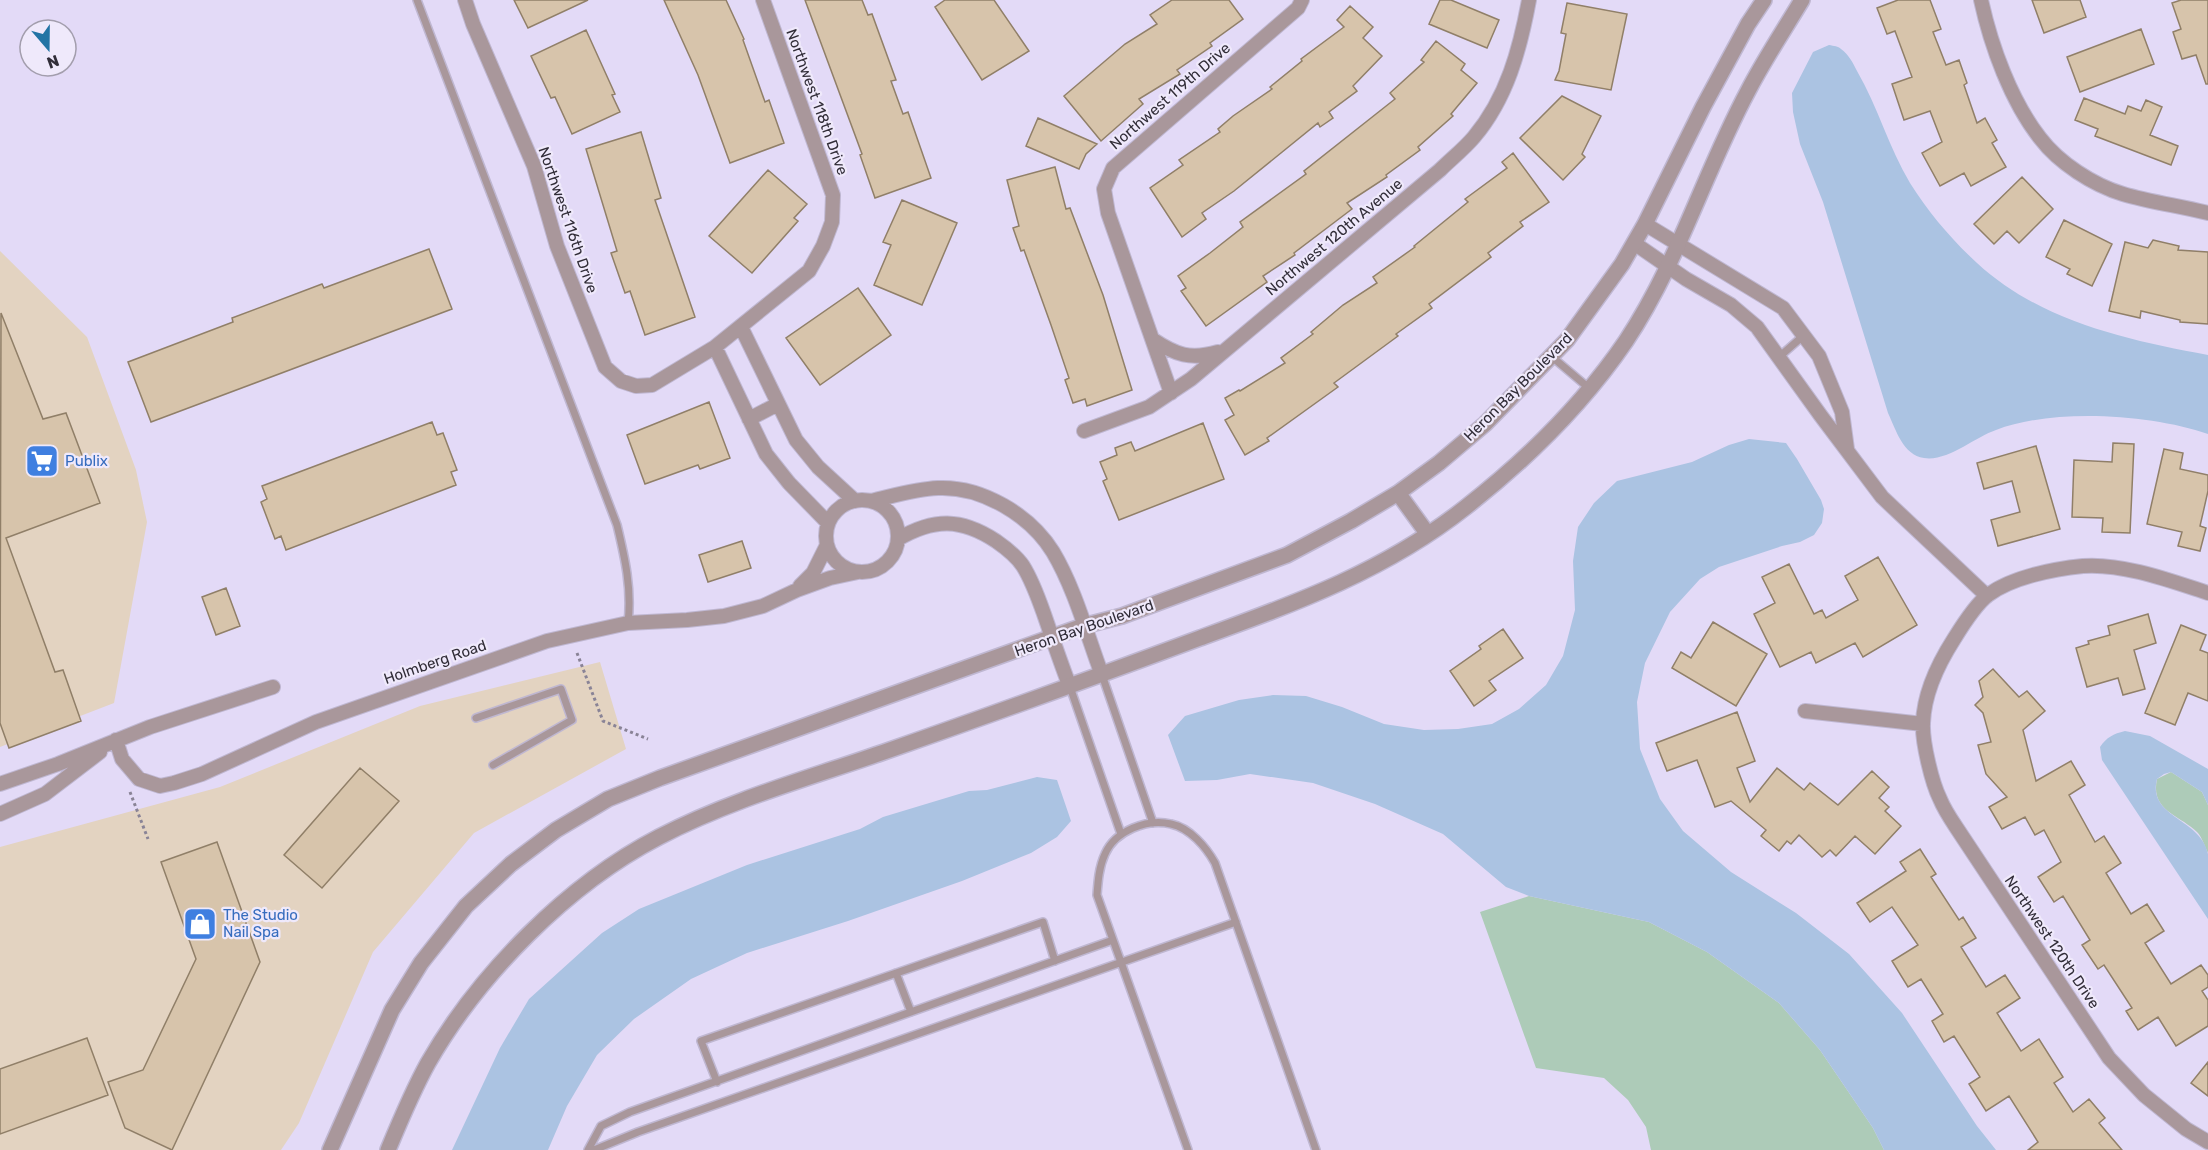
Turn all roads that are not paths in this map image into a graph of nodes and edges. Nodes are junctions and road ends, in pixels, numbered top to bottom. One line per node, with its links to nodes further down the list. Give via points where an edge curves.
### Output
1 (417, 0): 38 (lane, via 617,525 627,564)
2 (465, 0): 17 (street, Northwest 116th Drive, via 534,166 557,246 605,367 621,381 636,386 652,385)
3 (763, 0): 14 (street, Northwest 118th Drive, via 833,195 832,222 809,271)
4 (1302, 0): 16 (street, Northwest 119th Drive, via 1298,8 1113,168 1104,189 1108,213)
5 (1530, 0): 18 (street, Northwest 120th Avenue, via 1511,75 1473,138)
6 (1764, 0): 10 (street, Heron Bay Boulevard, via 1703,108)
7 (1802, 0): 12 (street, via 1747,92)
8 (1981, 0): 9 (street, via 1988,30 2024,113 2041,140 2068,165 2122,194)
9 (2208, 213)
10 (1645, 225): 11 (street, Heron Bay Boulevard); 12 (street)
11 (1634, 243): 13 (street); 19 (street, Heron Bay Boulevard, via 1587,314)
12 (1678, 245): 13 (street); 15 (street, via 1783,308)
13 (1668, 266): 20 (street, via 1731,305 1757,327); 21 (street, via 1626,340)
14 (741, 327): 17 (street, Northwest 118th Drive); 23 (street)
15 (1803, 336): 20 (lane); 26 (street, via 1819,356 1842,412)
16 (1152, 339): 18 (street, via 1184,356); 22 (street, Northwest 119th Drive)
17 (715, 347): 24 (street)
18 (1223, 351): 22 (street, Northwest 120th Avenue)
19 (1551, 356): 21 (lane); 27 (street, Heron Bay Boulevard, via 1485,424)
20 (1779, 357): 26 (street)
21 (1590, 389): 31 (street, via 1514,466 1464,509)
22 (1171, 393): 25 (street, Northwest 120th Avenue, via 1149,407)
23 (778, 404): 24 (street); 28 (street, via 796,440)
24 (749, 419): 30 (street, via 766,454)
25 (1084, 431)
26 (1847, 451): 37 (street, via 1882,497)
27 (1398, 493): 31 (street); 39 (street, Heron Bay Boulevard, via 1287,555)
28 (855, 501): 29 (street); 30 (street, via 834,513)
29 (871, 501): 32 (street, via 894,520); 39 (street, via 939,488 969,491 1006,507 1052,551)
30 (828, 523): 33 (street)
31 (1427, 533): 41 (street, via 1378,566 1311,597)
32 (898, 539): 34 (street, via 889,560 870,571); 40 (street, via 939,523 963,524 983,532 1023,566)
33 (827, 545): 34 (street, via 838,563); 35 (street, Holmberg Road, via 813,573)
34 (858, 572): 35 (street, Holmberg Road)
35 (797, 590): 38 (street, Holmberg Road, via 763,606 724,616)
36 (2208, 593): 37 (street, Northwest 120th Drive, via 2168,579 2086,566 2019,580)
37 (1987, 596): 46 (street, Northwest 120th Drive, via 1938,663)
38 (627, 623): 47 (street, Holmberg Road, via 547,641 378,699 174,783 160,786 139,779 122,759)
39 (1083, 627): 40 (street, Heron Bay Boulevard); 41 (street)
40 (1052, 638): 43 (street); 61 (street, Heron Bay Boulevard, via 660,778 608,799 556,830 511,864 466,906 421,963 392,1010)
41 (1102, 675): 43 (street); 51 (lane)
42 (273, 687): 47 (street)
43 (1070, 687): 52 (lane); 62 (street, via 720,810 657,838 611,867 566,900 472,997 428,1063)
44 (1805, 711): 46 (street)
45 (476, 718): 48 (lane, via 561,689 572,720)
46 (1923, 724): 60 (street, Northwest 120th Drive, via 1939,799 2109,1058 2144,1095)
47 (116, 740): 49 (street); 50 (street, via 45,794)
48 (493, 765)
49 (0, 784)
50 (0, 814)
51 (1153, 823): 52 (lane); 53 (lane, via 1181,828 1209,852)
52 (1121, 834): 54 (lane, via 1105,852 1096,895)
53 (1236, 922): 56 (lane); 66 (lane)
54 (1113, 940): 55 (lane); 56 (lane)
55 (1055, 961): 57 (lane, via 1043,922); 58 (lane)
56 (1121, 963): 64 (lane); 65 (lane)
57 (896, 973): 58 (lane); 59 (lane, via 701,1041)
58 (911, 1012): 59 (lane)
59 (717, 1082): 63 (lane, via 601,1126)
60 (2208, 1142)
61 (330, 1150)
62 (388, 1150)
63 (588, 1150)
64 (594, 1150)
65 (1188, 1150)
66 (1316, 1150)

